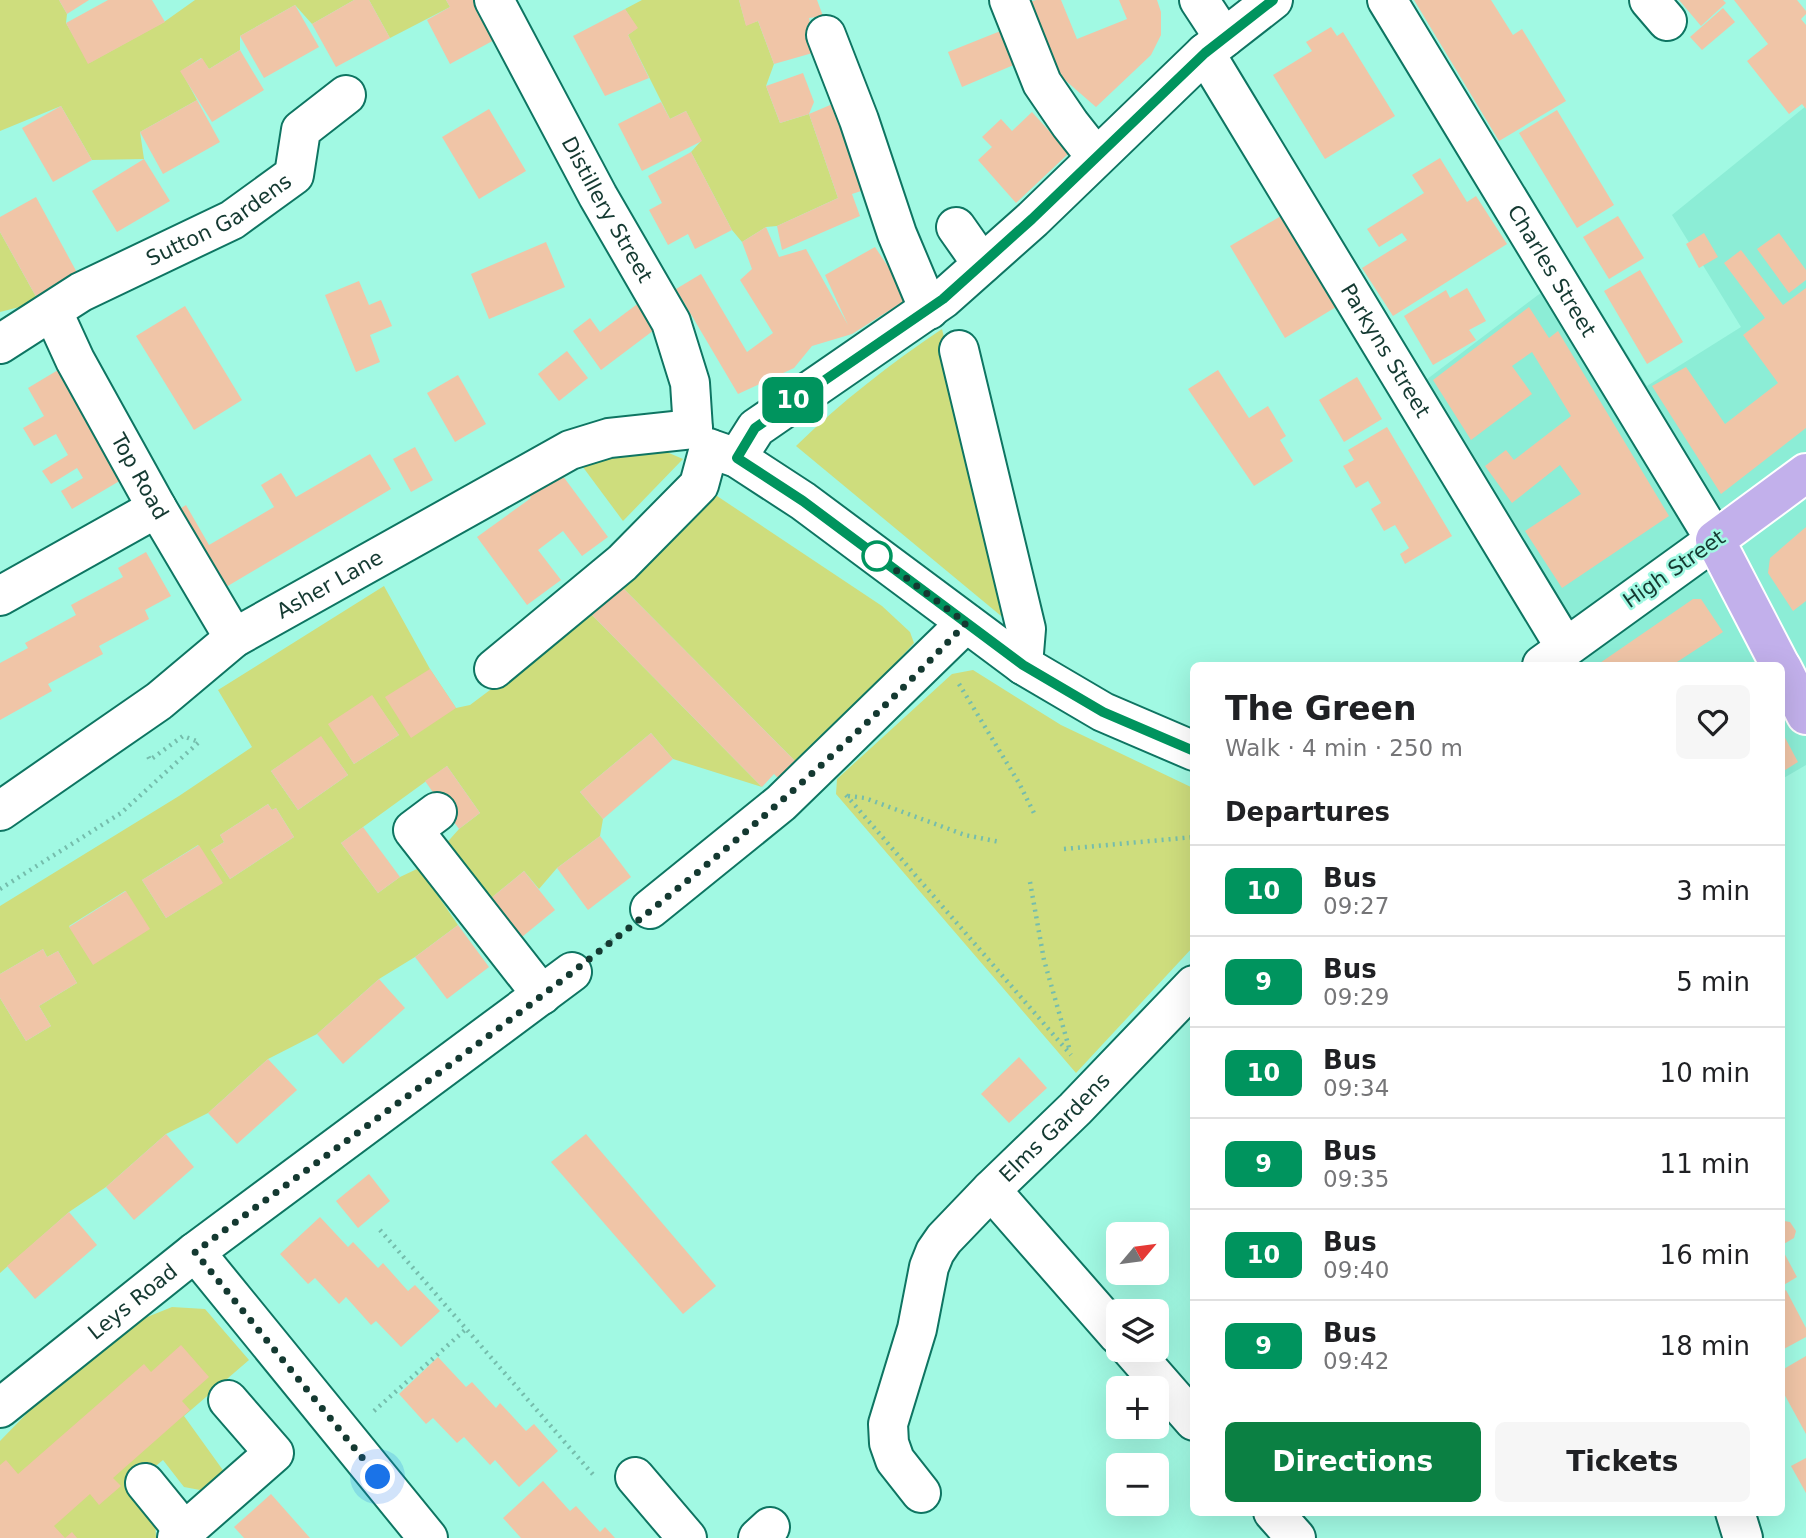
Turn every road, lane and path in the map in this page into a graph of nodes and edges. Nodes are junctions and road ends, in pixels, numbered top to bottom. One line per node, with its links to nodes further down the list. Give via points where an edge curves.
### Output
1 (494, 0): 16 (street, Distillery Street, via 671,322)
2 (1010, 0): 9 (street, via 1042,83)
3 (1199, 0): 7 (street, Parkyns Street)
4 (1273, 0): 7 (street)
5 (1387, 0): 19 (street, Charles Street)
6 (826, 36): 12 (street)
7 (1214, 46): 9 (street); 23 (street, Parkyns Street)
8 (346, 95): 13 (street, Sutton Gardens, via 301,130 295,175 232,220 81,292)
9 (1096, 157): 11 (street)
10 (956, 227): 11 (street)
11 (982, 264): 12 (street)
12 (929, 310): 16 (street, via 755,428)
13 (53, 312): 14 (street, Sutton Gardens); 18 (street, Top Road)
14 (0, 344)
15 (959, 350): 25 (street, via 1026,629)
16 (713, 445): 21 (street, via 803,501); 22 (street, Asher Lane, via 609,438 570,450); 26 (street, via 699,485 622,563)
17 (1806, 473): 19 (main road, High Street)
18 (157, 508): 20 (street); 22 (street, Top Road)
19 (1715, 540): 23 (street, High Street); 24 (main road)
20 (0, 596)
21 (956, 634): 25 (street); 31 (street); 34 (path, via 952,674)
22 (234, 638): 29 (street, Asher Lane)
23 (1548, 660)
24 (1778, 662)
25 (1023, 665): 30 (street, via 1103,712)
26 (494, 669)
27 (1785, 675): 28 (main road)
28 (1806, 715)
29 (124, 725): 33 (street, Asher Lane); 40 (path, via 150,760 183,736 199,742 121,813)
30 (1190, 749)
31 (794, 790): 32 (path); 41 (street)
32 (846, 795): 37 (path, via 965,835); 45 (path)
33 (0, 811)
34 (1036, 817)
35 (414, 830): 44 (street)
36 (1190, 837): 38 (path)
37 (1000, 842)
38 (1064, 849)
39 (1030, 882): 45 (path, via 1044,960)
40 (0, 889)
41 (650, 909): 42 (path)
42 (572, 972): 44 (street, Leys Road)
43 (1190, 989): 46 (street, Elms Gardens)
44 (542, 995): 49 (street, Leys Road)
45 (1071, 1055): 46 (path)
46 (1075, 1110): 47 (street, Elms Gardens)
47 (991, 1190): 50 (street, Elms Gardens); 59 (street, via 935,1252 888,1424 888,1443 895,1460)
48 (380, 1230): 51 (path)
49 (195, 1252): 54 (street, Leys Road); 56 (street)
50 (1106, 1321)
51 (465, 1330): 56 (path); 57 (path)
52 (1142, 1362): 55 (street)
53 (228, 1400): 62 (street, via 274,1453)
54 (0, 1408)
55 (1190, 1416)
56 (344, 1437): 63 (street)
57 (619, 1482): 64 (street)
58 (145, 1483): 62 (street)
59 (921, 1493)
60 (1277, 1516): 65 (street)
61 (1736, 1516): 66 (street)
62 (181, 1535)
63 (428, 1538)
64 (687, 1538)
65 (1296, 1538)
66 (1743, 1538)

